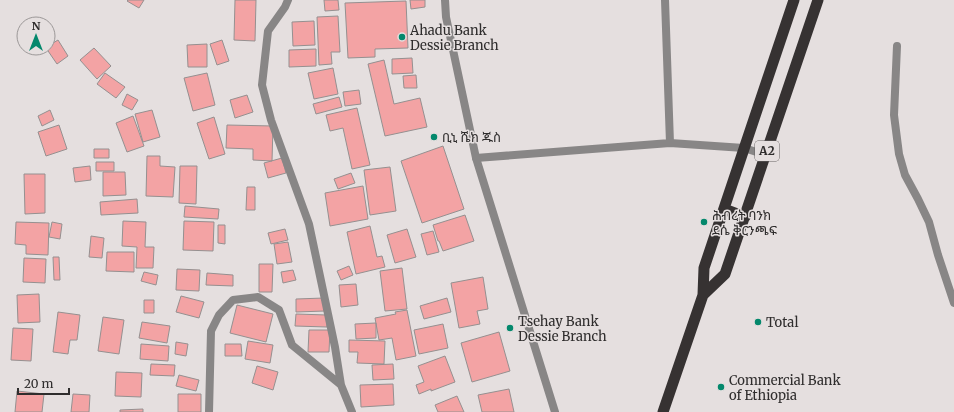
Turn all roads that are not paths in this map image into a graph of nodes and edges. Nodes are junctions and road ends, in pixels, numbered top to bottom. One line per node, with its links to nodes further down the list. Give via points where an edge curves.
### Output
1 (288, 0): 15 (street, via 268,31 262,85 271,120 308,224)
2 (445, 0): 10 (street, via 446,17)
3 (665, 0): 7 (street)
4 (794, 0): 8 (highway, A2)
5 (818, 0): 9 (highway, A2)
6 (897, 46): 14 (street, via 894,115 898,154 929,222)
7 (670, 143): 8 (street); 10 (street)
8 (744, 148): 9 (street); 11 (highway, A2)
9 (766, 155): 12 (highway, A2)
10 (476, 158): 18 (street)
11 (724, 209): 12 (highway); 13 (highway, A2, via 704,268)
12 (745, 217): 13 (highway, A2, via 725,274)
13 (703, 295): 19 (highway, A2)
14 (954, 303)
15 (341, 385): 16 (street, via 292,345 279,310 258,297 233,300 219,315 211,331); 17 (street)
16 (209, 412)
17 (352, 412)
18 (555, 412)
19 (663, 412)

